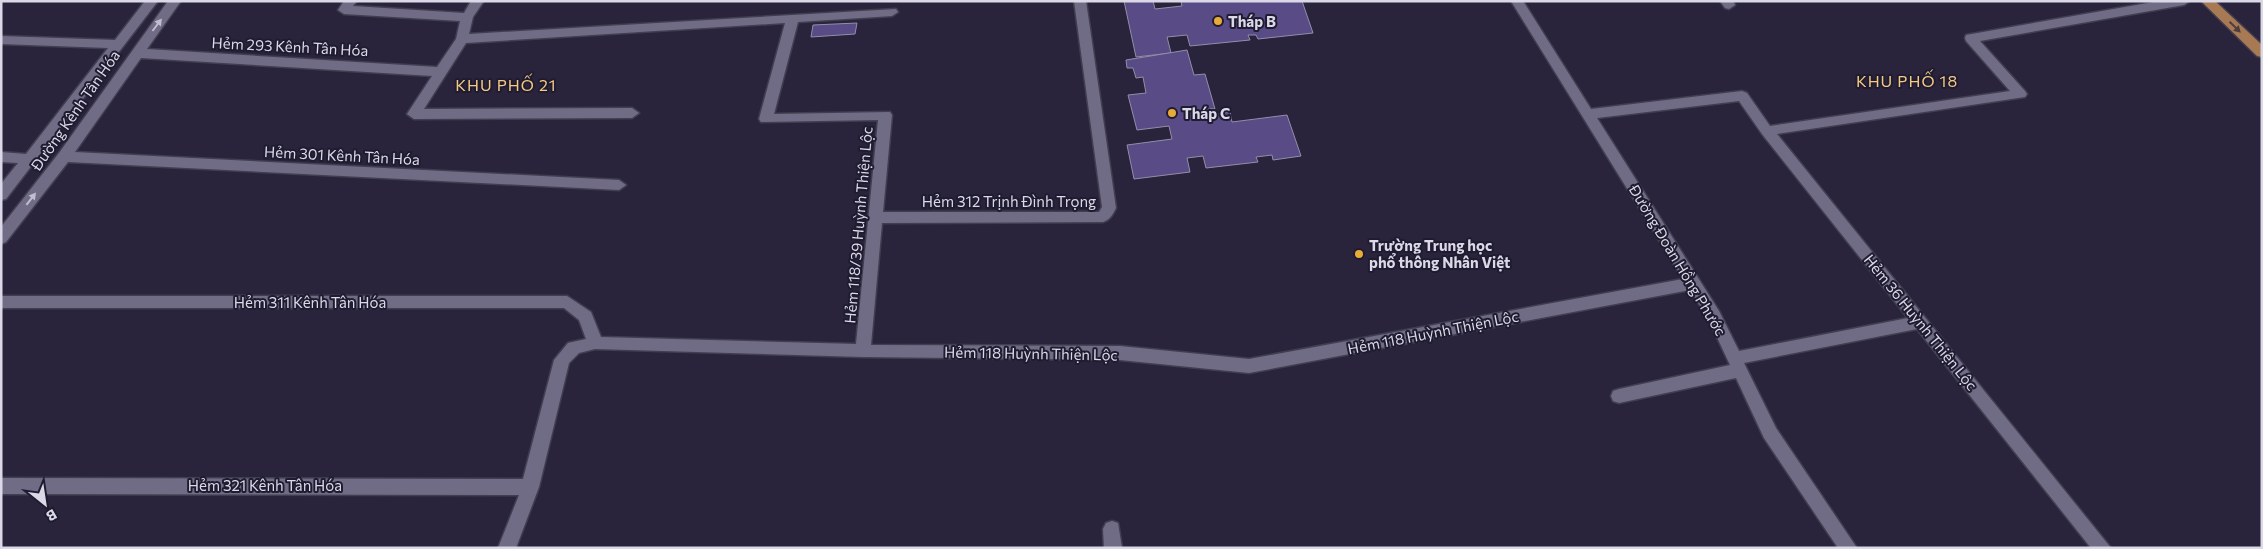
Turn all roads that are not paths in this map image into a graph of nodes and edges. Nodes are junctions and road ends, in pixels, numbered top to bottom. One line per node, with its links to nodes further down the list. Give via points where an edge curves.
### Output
1 (152, 1): 16 (street, Đường Kênh Tân Hóa)
2 (175, 1): 17 (street, Đường Kênh Tân Hóa, one-way to 2)
3 (351, 1): 11 (street, via 344,10)
4 (429, 1): 11 (street)
5 (478, 1): 12 (street)
6 (1080, 1): 28 (street, Hẻm 312 Trịnh Đình Trọng, via 1109,208 1103,217)
7 (1516, 1): 21 (street, Đường Đoàn Hồng Phước)
8 (2184, 1): 22 (street, via 1971,38 2020,94)
9 (2207, 1): 18 (main road, one-way to 18)
10 (892, 12): 13 (street)
11 (422, 13): 12 (street)
12 (468, 17): 14 (street)
13 (793, 18): 14 (street); 28 (street, Hẻm 118/39 Huỳnh Thiện Lộc, via 766,119 885,114)
14 (462, 39): 19 (street)
15 (1, 40): 16 (street)
16 (119, 44): 25 (street, Đường Kênh Tân Hóa)
17 (136, 53): 19 (street, Hẻm 293 Kênh Tân Hóa); 24 (street, Đường Kênh Tân Hóa)
18 (2262, 53)
19 (441, 72): 20 (street, via 414,114)
20 (632, 113)
21 (1587, 114): 22 (street, Hẻm 36 Huỳnh Thiện Lộc, via 1742,96); 30 (street, Đường Đoàn Hồng Phước)
22 (1767, 131): 32 (street, Hẻm 36 Huỳnh Thiện Lộc)
23 (1, 157): 25 (street)
24 (64, 157): 26 (street, Hẻm 301 Kênh Tân Hóa); 29 (street, Đường Kênh Tân Hóa, one-way to 24)
25 (30, 158): 27 (street, Đường Kênh Tân Hóa)
26 (619, 185)
27 (1, 195)
28 (875, 218): 34 (street, Hẻm 118/39 Huỳnh Thiện Lộc)
29 (1, 238)
30 (1694, 283): 34 (street, Hẻm 118 Huỳnh Thiện Lộc, via 1249,366 1120,354); 35 (street, Đường Đoàn Hồng Phước)
31 (1, 302): 33 (street, Hẻm 311 Kênh Tân Hóa, via 567,302 586,316)
32 (1921, 322): 35 (street); 43 (street, Hẻm 36 Huỳnh Thiện Lộc)
33 (595, 343): 34 (street, Hẻm 118 Huỳnh Thiện Lộc); 38 (street, Hẻm 118 Huỳnh Thiện Lộc, via 574,348 562,360)
34 (863, 351)
35 (1737, 364): 36 (street); 42 (street, Đường Đoàn Hồng Phước, via 1770,433)
36 (1619, 396)
37 (1, 486): 38 (street, Hẻm 321 Kênh Tân Hóa)
38 (530, 487): 40 (street, Hẻm 118 Huỳnh Thiện Lộc)
39 (1112, 530): 41 (street)
40 (507, 548)
41 (1113, 548)
42 (1848, 548)
43 (2102, 548)

